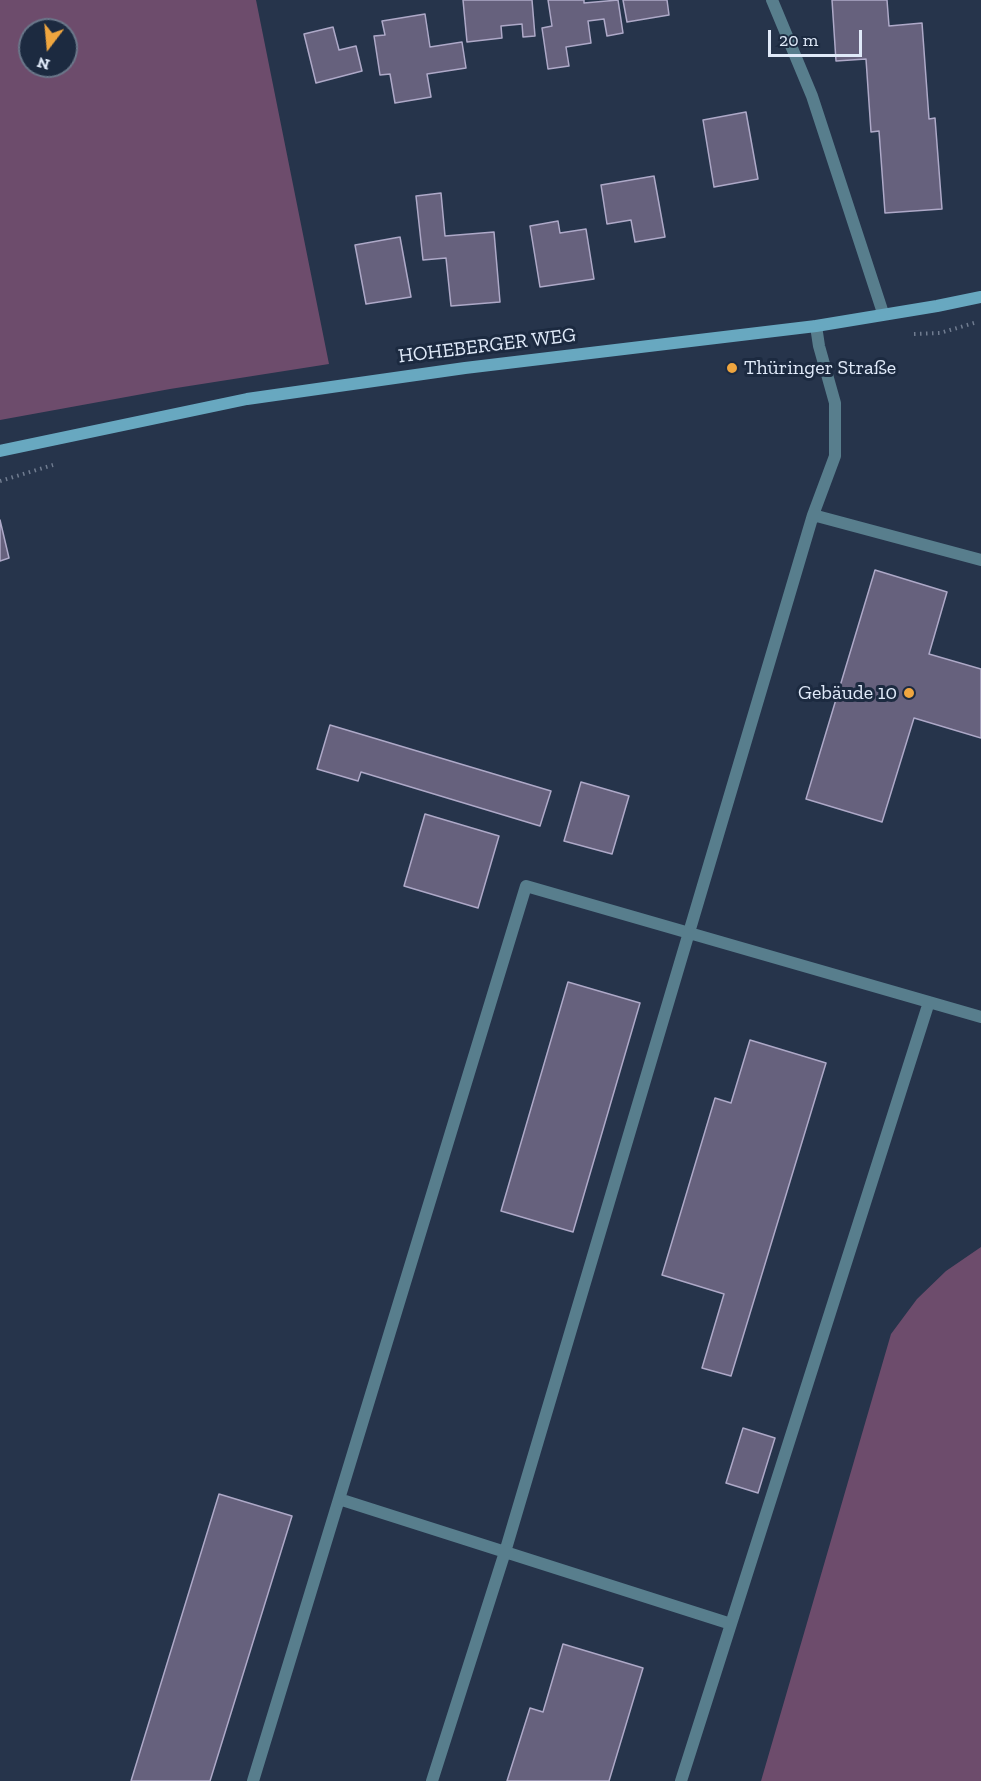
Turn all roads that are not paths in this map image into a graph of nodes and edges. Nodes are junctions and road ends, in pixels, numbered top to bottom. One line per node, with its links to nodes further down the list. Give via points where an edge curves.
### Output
1 (772, 0): 3 (street, via 812,96)
2 (981, 297): 3 (street, HOHEBERGER WEG)
3 (883, 314): 4 (street, HOHEBERGER WEG)
4 (816, 326): 5 (street, HOHEBERGER WEG, via 465,368 247,399); 6 (street, via 835,403 835,456)
5 (0, 451)
6 (813, 515): 7 (street); 8 (street)
7 (981, 560)
8 (689, 933): 9 (street); 11 (street, via 526,886); 12 (street)
9 (929, 1002): 10 (street); 13 (street)
10 (981, 1017)
11 (339, 1499): 12 (street); 14 (street)
12 (505, 1552): 13 (street); 15 (street)
13 (731, 1624): 16 (street)
14 (253, 1781)
15 (432, 1781)
16 (681, 1781)

